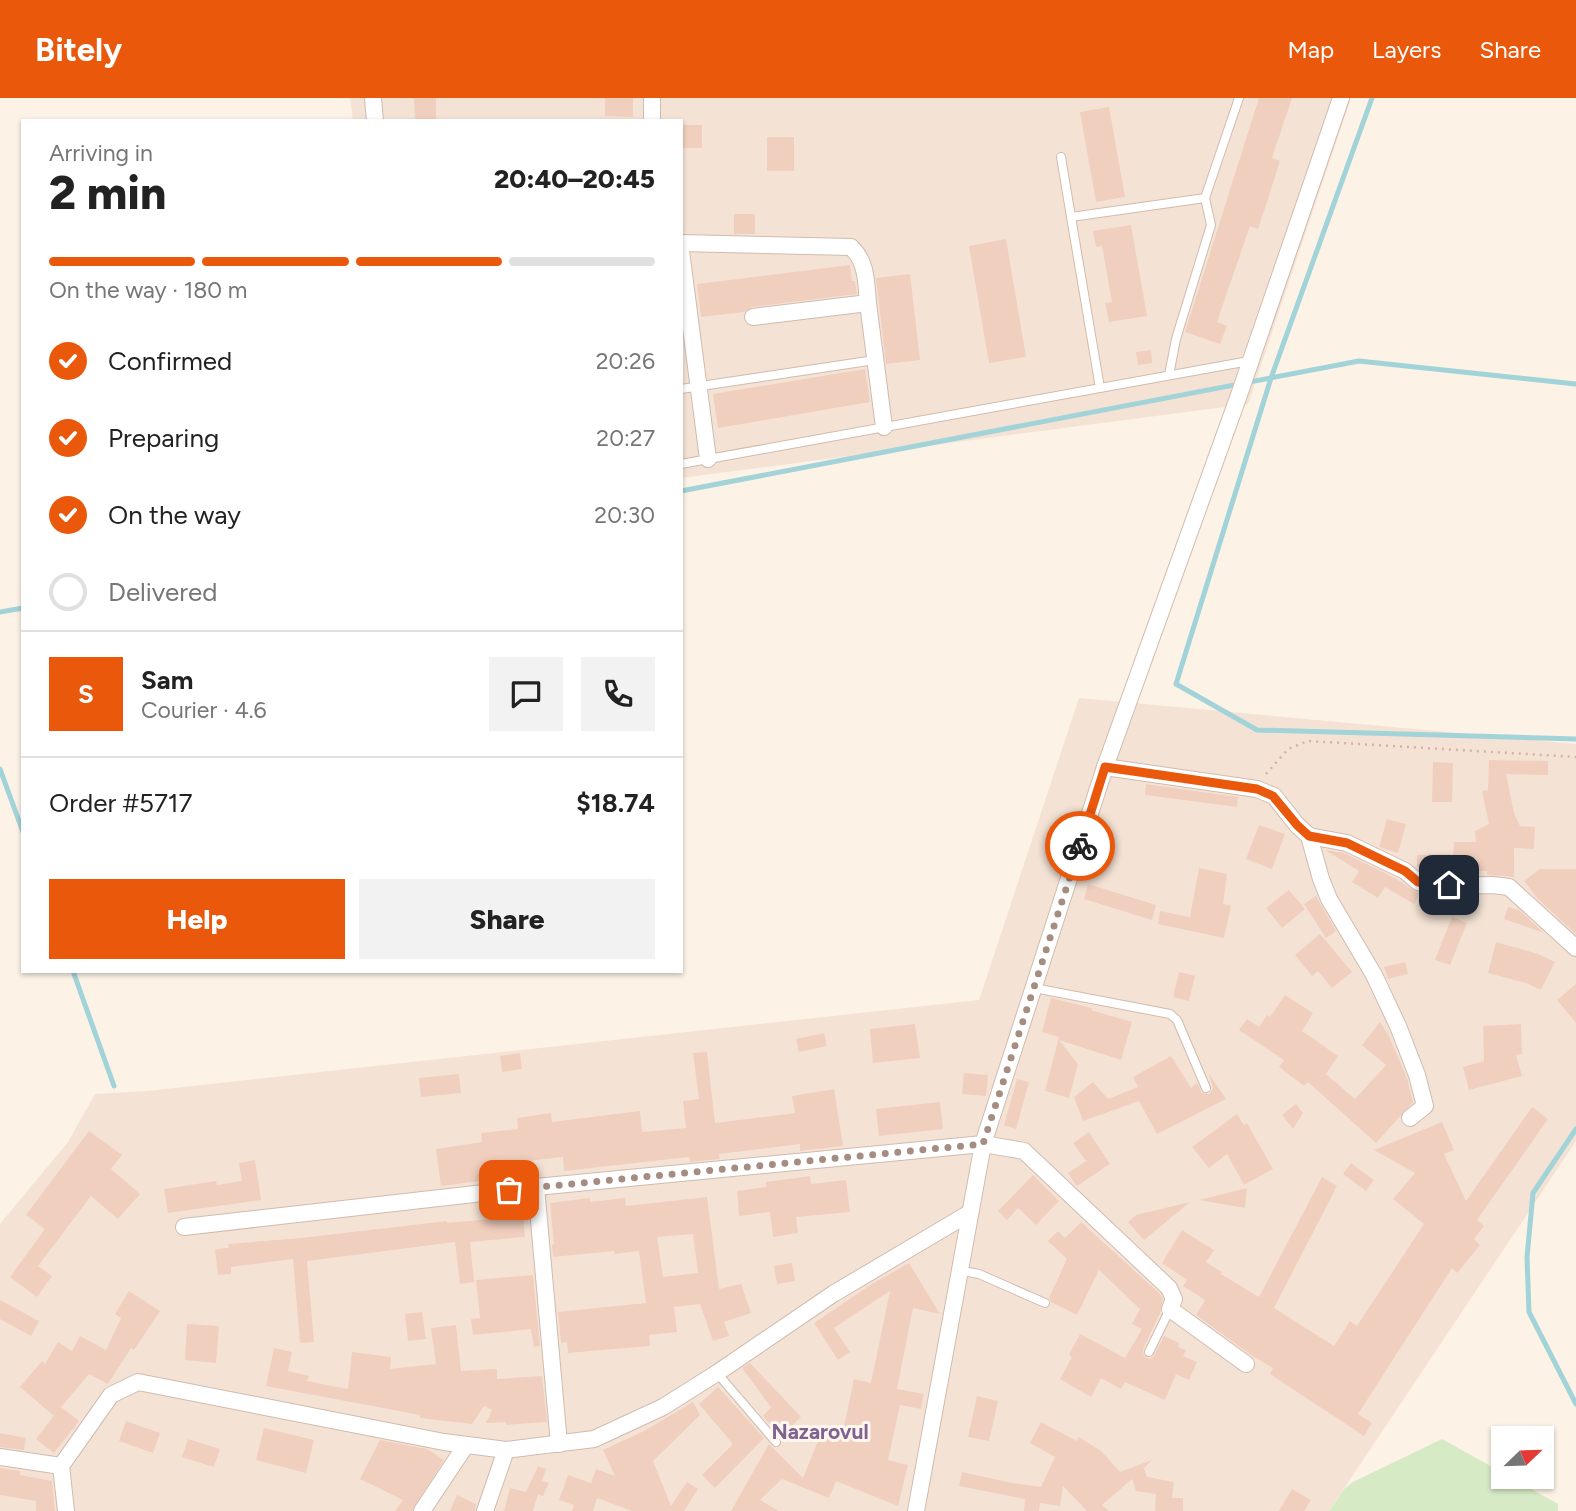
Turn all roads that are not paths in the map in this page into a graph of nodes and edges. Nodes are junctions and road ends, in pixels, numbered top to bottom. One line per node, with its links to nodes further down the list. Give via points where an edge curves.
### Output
1 (373, 98): 5 (street)
2 (652, 98): 6 (street)
3 (1239, 98): 8 (lane)
4 (1341, 98): 15 (street)
5 (375, 119)
6 (652, 119)
7 (1061, 157): 9 (lane)
8 (1205, 198): 9 (lane); 16 (lane, via 1211,225)
9 (1071, 217): 19 (lane)
10 (683, 243): 12 (street, via 851,247 860,256)
11 (683, 267): 17 (street)
12 (868, 303): 13 (street); 14 (street)
13 (753, 317)
14 (875, 360): 17 (lane); 20 (street)
15 (1249, 366): 16 (lane); 23 (street)
16 (1168, 375): 19 (lane)
17 (698, 386): 18 (lane); 21 (street)
18 (683, 388)
19 (1100, 388): 20 (lane)
20 (884, 427): 21 (lane)
21 (708, 459): 22 (lane)
22 (683, 464)
23 (1105, 767): 24 (street, via 1257,789 1273,796); 26 (street)
24 (1309, 836): 25 (street, via 1347,843 1432,886 1509,887); 28 (street, via 1329,899 1374,975 1417,1075 1425,1106)
25 (1576, 948)
26 (1034, 988): 27 (lane, via 1170,1014 1177,1020); 29 (street)
27 (1206, 1088)
28 (1410, 1118)
29 (983, 1144): 30 (street); 31 (street); 35 (street, via 1024,1151 1169,1288 1174,1299)
30 (536, 1187): 32 (street); 40 (street)
31 (968, 1214): 33 (street); 38 (street, via 833,1294)
32 (184, 1227)
33 (958, 1270): 34 (lane, via 979,1274); 48 (street)
34 (1045, 1303)
35 (1170, 1308): 36 (lane); 37 (street)
36 (1149, 1352)
37 (1246, 1364)
38 (717, 1373): 39 (lane); 40 (street, via 663,1407 594,1439)
39 (776, 1442)
40 (559, 1444): 42 (street)
41 (466, 1445): 42 (street); 44 (street, via 138,1382 111,1395); 46 (street)
42 (506, 1450): 47 (street)
43 (0, 1457): 44 (street)
44 (61, 1466): 45 (street)
45 (66, 1511)
46 (422, 1511)
47 (485, 1511)
48 (916, 1511)

